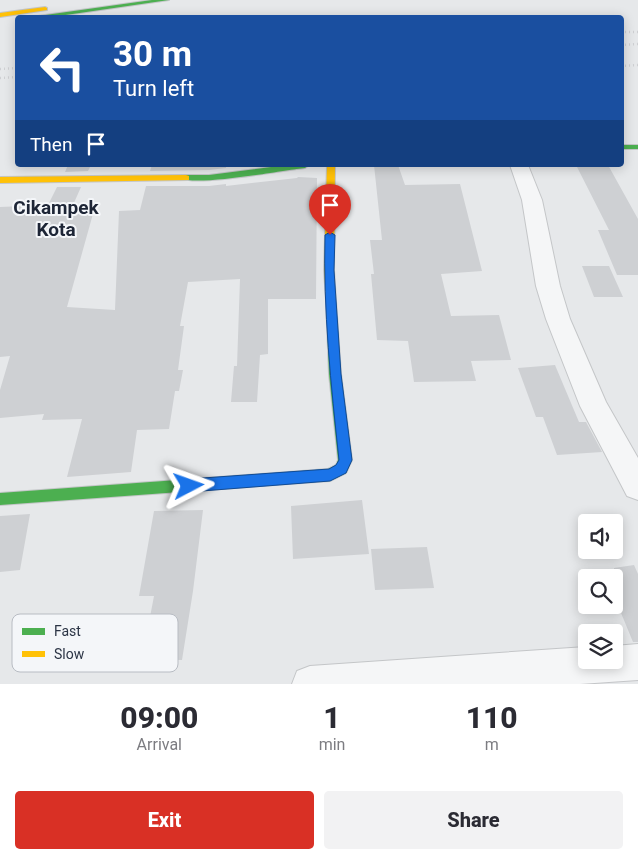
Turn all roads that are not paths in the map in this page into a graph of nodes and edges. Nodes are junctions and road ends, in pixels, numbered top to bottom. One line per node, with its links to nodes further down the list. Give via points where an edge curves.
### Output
1 (49, 0): 4 (main road)
2 (121, 0): 5 (main road)
3 (166, 0): 6 (main road)
4 (0, 6)
5 (0, 15)
6 (50, 15)
7 (15, 19): 8 (main road)
8 (0, 21)
9 (624, 147): 10 (main road)
10 (638, 147)
11 (278, 167): 14 (main road)
12 (331, 167): 17 (main road, via 329,270 345,460 341,469 330,475)
13 (519, 167): 16 (street, via 532,200 548,286 558,319 594,406)
14 (239, 170): 15 (main road, via 209,178)
15 (0, 180)
16 (638, 486)
17 (0, 499)
18 (638, 662): 19 (street)
19 (310, 684)

